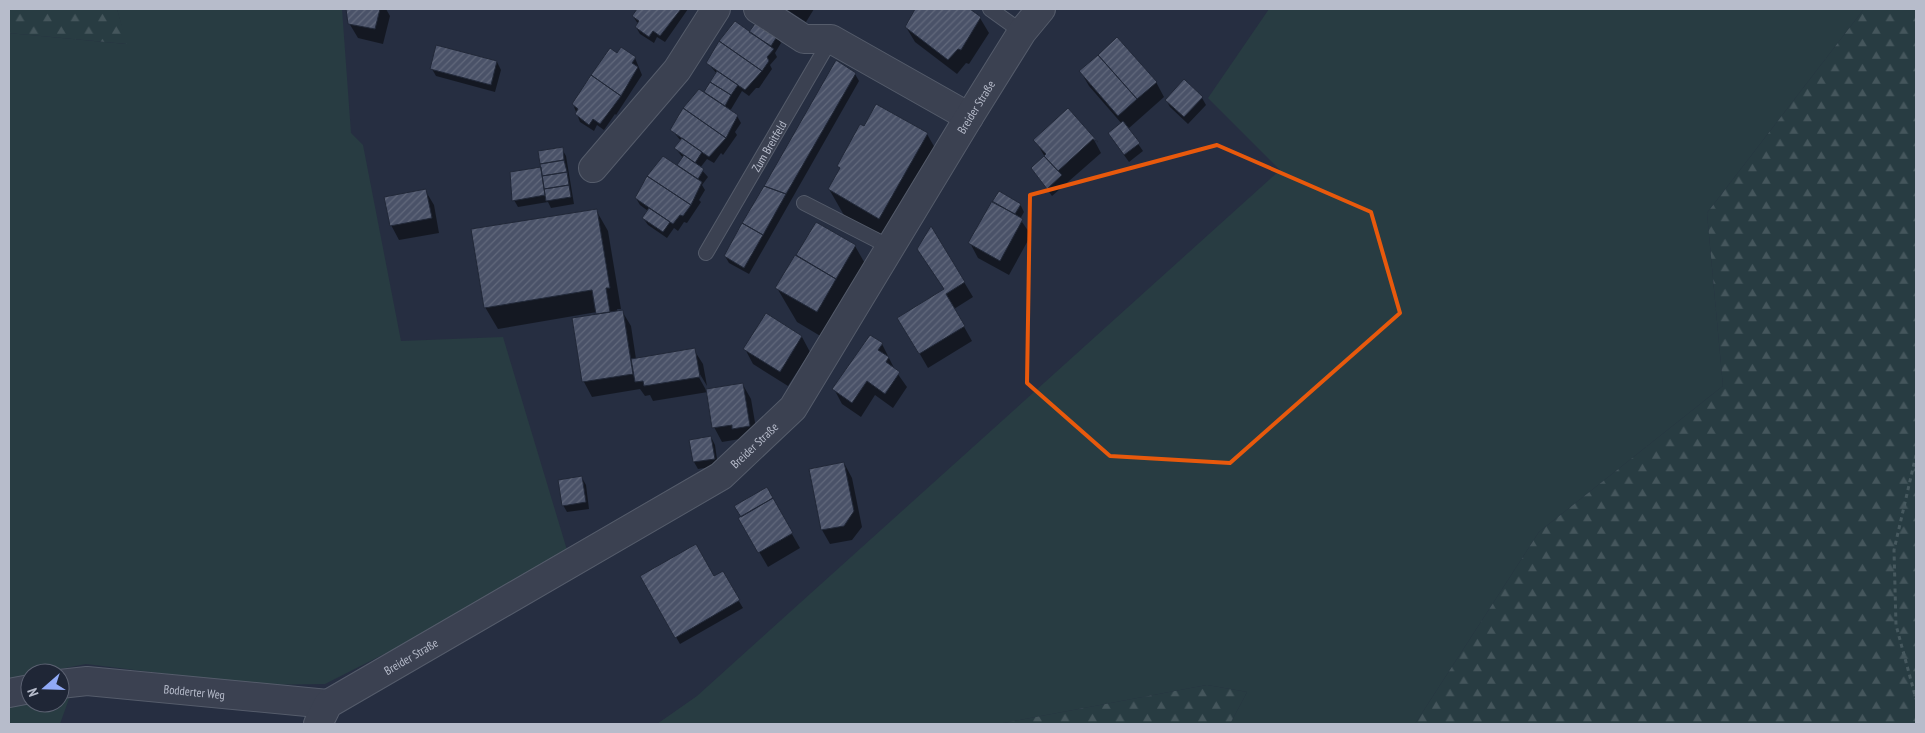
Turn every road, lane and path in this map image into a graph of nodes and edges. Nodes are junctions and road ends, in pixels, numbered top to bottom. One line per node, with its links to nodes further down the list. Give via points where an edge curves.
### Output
1 (716, 9): 8 (street, via 677,70)
2 (758, 9): 6 (street, via 804,39)
3 (990, 9): 5 (lane)
4 (1041, 9): 5 (street, Breider Straße)
5 (1022, 32): 7 (street, Breider Straße)
6 (831, 39): 7 (street); 11 (lane, Zum Breitfeld)
7 (969, 117): 10 (street, Breider Straße)
8 (593, 168)
9 (804, 203): 10 (lane)
10 (890, 247): 15 (street, Breider Straße, via 793,408 722,476)
11 (706, 253)
12 (1916, 455): 14 (path, via 1894,550 1896,626)
13 (70, 683): 15 (street, Bodderter Weg, via 86,681)
14 (1916, 699)
15 (323, 714)

